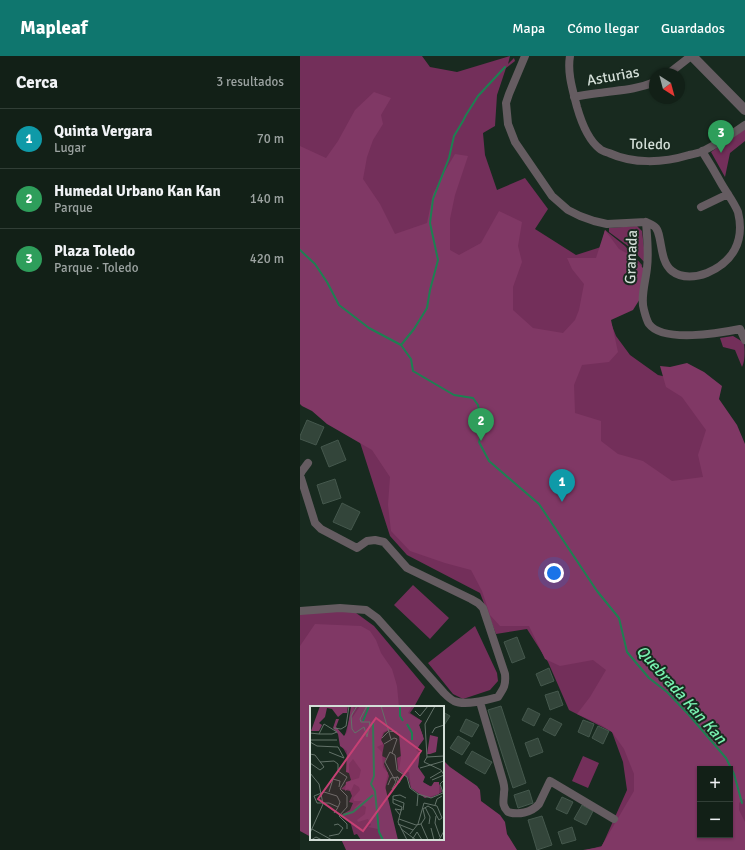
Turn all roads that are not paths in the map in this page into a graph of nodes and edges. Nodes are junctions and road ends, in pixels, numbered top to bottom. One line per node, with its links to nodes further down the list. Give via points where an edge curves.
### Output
1 (525, 56): 12 (street, Granada, via 506,104 508,124 515,142 552,196 568,210 594,221 607,224)
2 (570, 56): 6 (street, Toledo)
3 (692, 56): 4 (street); 7 (street)
4 (676, 68)
5 (649, 84): 6 (street, Asturias)
6 (574, 97): 9 (street, Toledo, via 588,136 600,149 618,157 651,161 675,159)
7 (745, 110)
8 (745, 125): 9 (street, Toledo)
9 (702, 151): 10 (street)
10 (728, 194): 11 (street); 12 (street, via 738,212 741,238 727,262 706,273 694,277 672,271 662,252 658,231)
11 (701, 207)
12 (646, 222): 13 (street, Granada, via 648,260 643,309 649,324 659,332 680,335 721,333)
13 (743, 327): 14 (street, Granada)
14 (745, 340)
15 (308, 463): 17 (street, via 300,475 315,523 321,529 357,548 367,541 384,542 407,568 471,599 483,608 506,681 498,697)
16 (300, 611): 17 (street, via 340,608 366,610 377,618 452,700)
17 (480, 702): 18 (street, via 503,781 504,809 508,812 522,813 537,807 550,781)
18 (614, 818)

